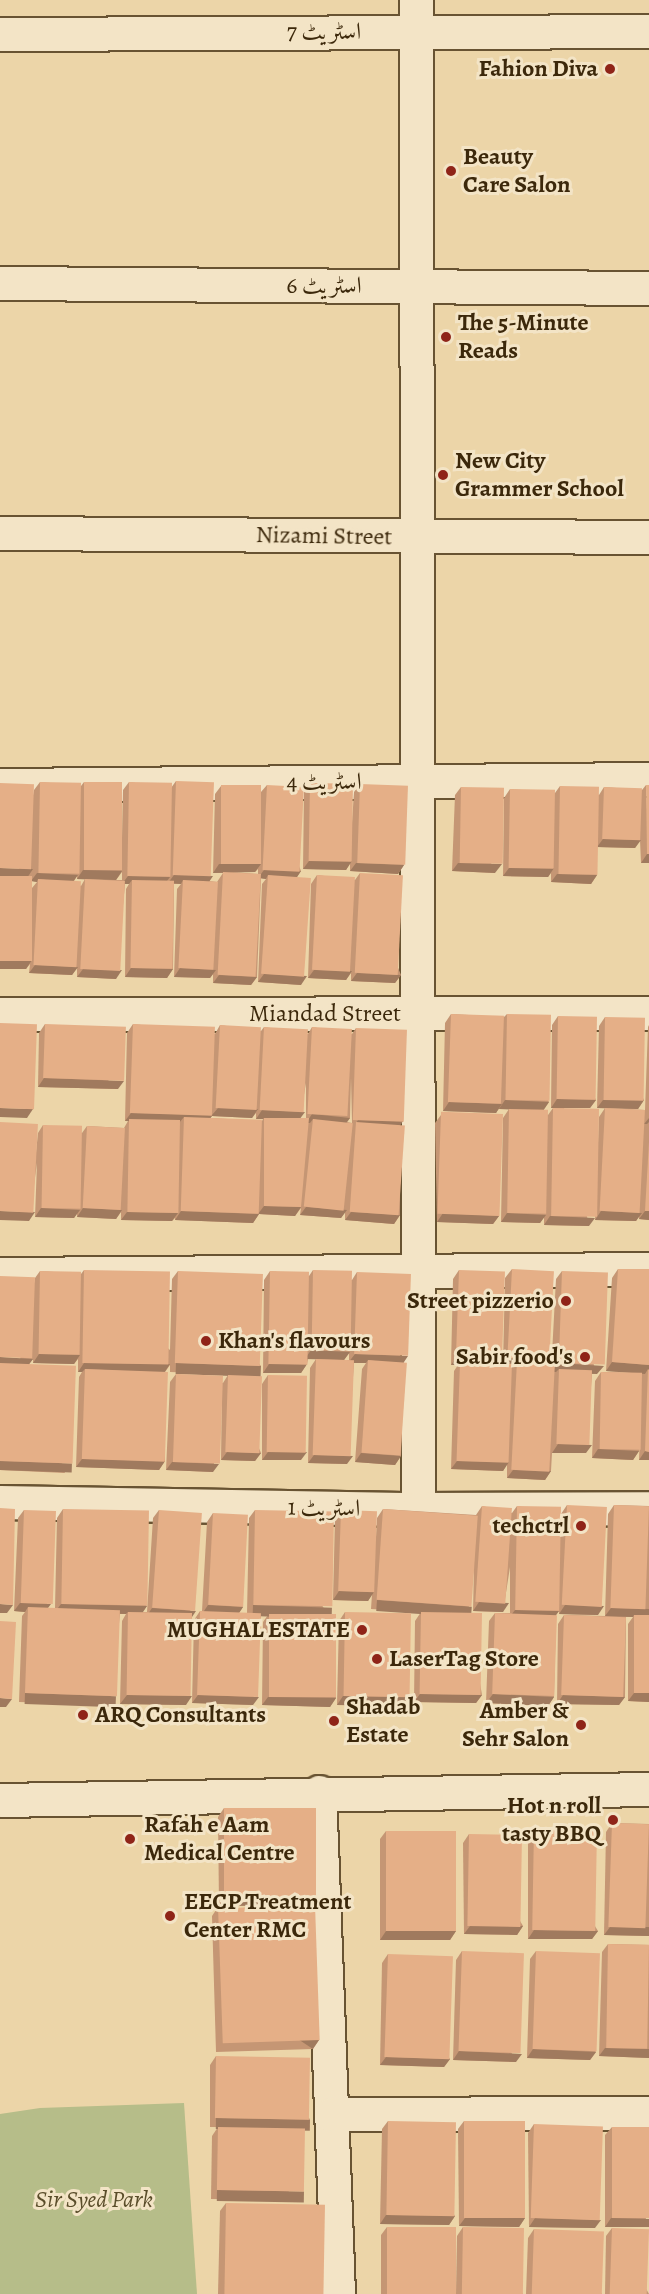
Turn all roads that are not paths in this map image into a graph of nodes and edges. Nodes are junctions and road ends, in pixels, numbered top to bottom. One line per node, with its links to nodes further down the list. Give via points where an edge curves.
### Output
1 (417, 16): 2 (street, اسٹریٹ 7); 3 (street, اسٹریٹ 7); 5 (street)
2 (649, 31)
3 (0, 34)
4 (0, 284): 5 (street, اسٹریٹ 6)
5 (416, 286): 6 (street, اسٹریٹ 6); 8 (street)
6 (649, 288)
7 (0, 533): 8 (street, Nizami Street)
8 (416, 537): 9 (street, Nizami Street); 11 (street)
9 (649, 537)
10 (649, 779): 11 (street, اسٹریٹ 4)
11 (416, 781): 12 (street, اسٹریٹ 4); 15 (street)
12 (0, 784)
13 (649, 1013): 15 (street, Miandad Street)
14 (0, 1014): 15 (street, Miandad Street)
15 (417, 1014): 17 (street)
16 (649, 1269): 17 (street)
17 (417, 1273): 18 (street); 21 (street)
18 (0, 1274)
19 (0, 1502): 21 (street, اسٹریٹ 1)
20 (649, 1508): 21 (street, اسٹریٹ 1)
21 (418, 1509)
22 (649, 1789): 23 (street)
23 (319, 1792): 24 (street); 26 (street)
24 (0, 1800)
25 (649, 2113): 26 (street)
26 (331, 2114): 27 (street)
27 (338, 2294)

